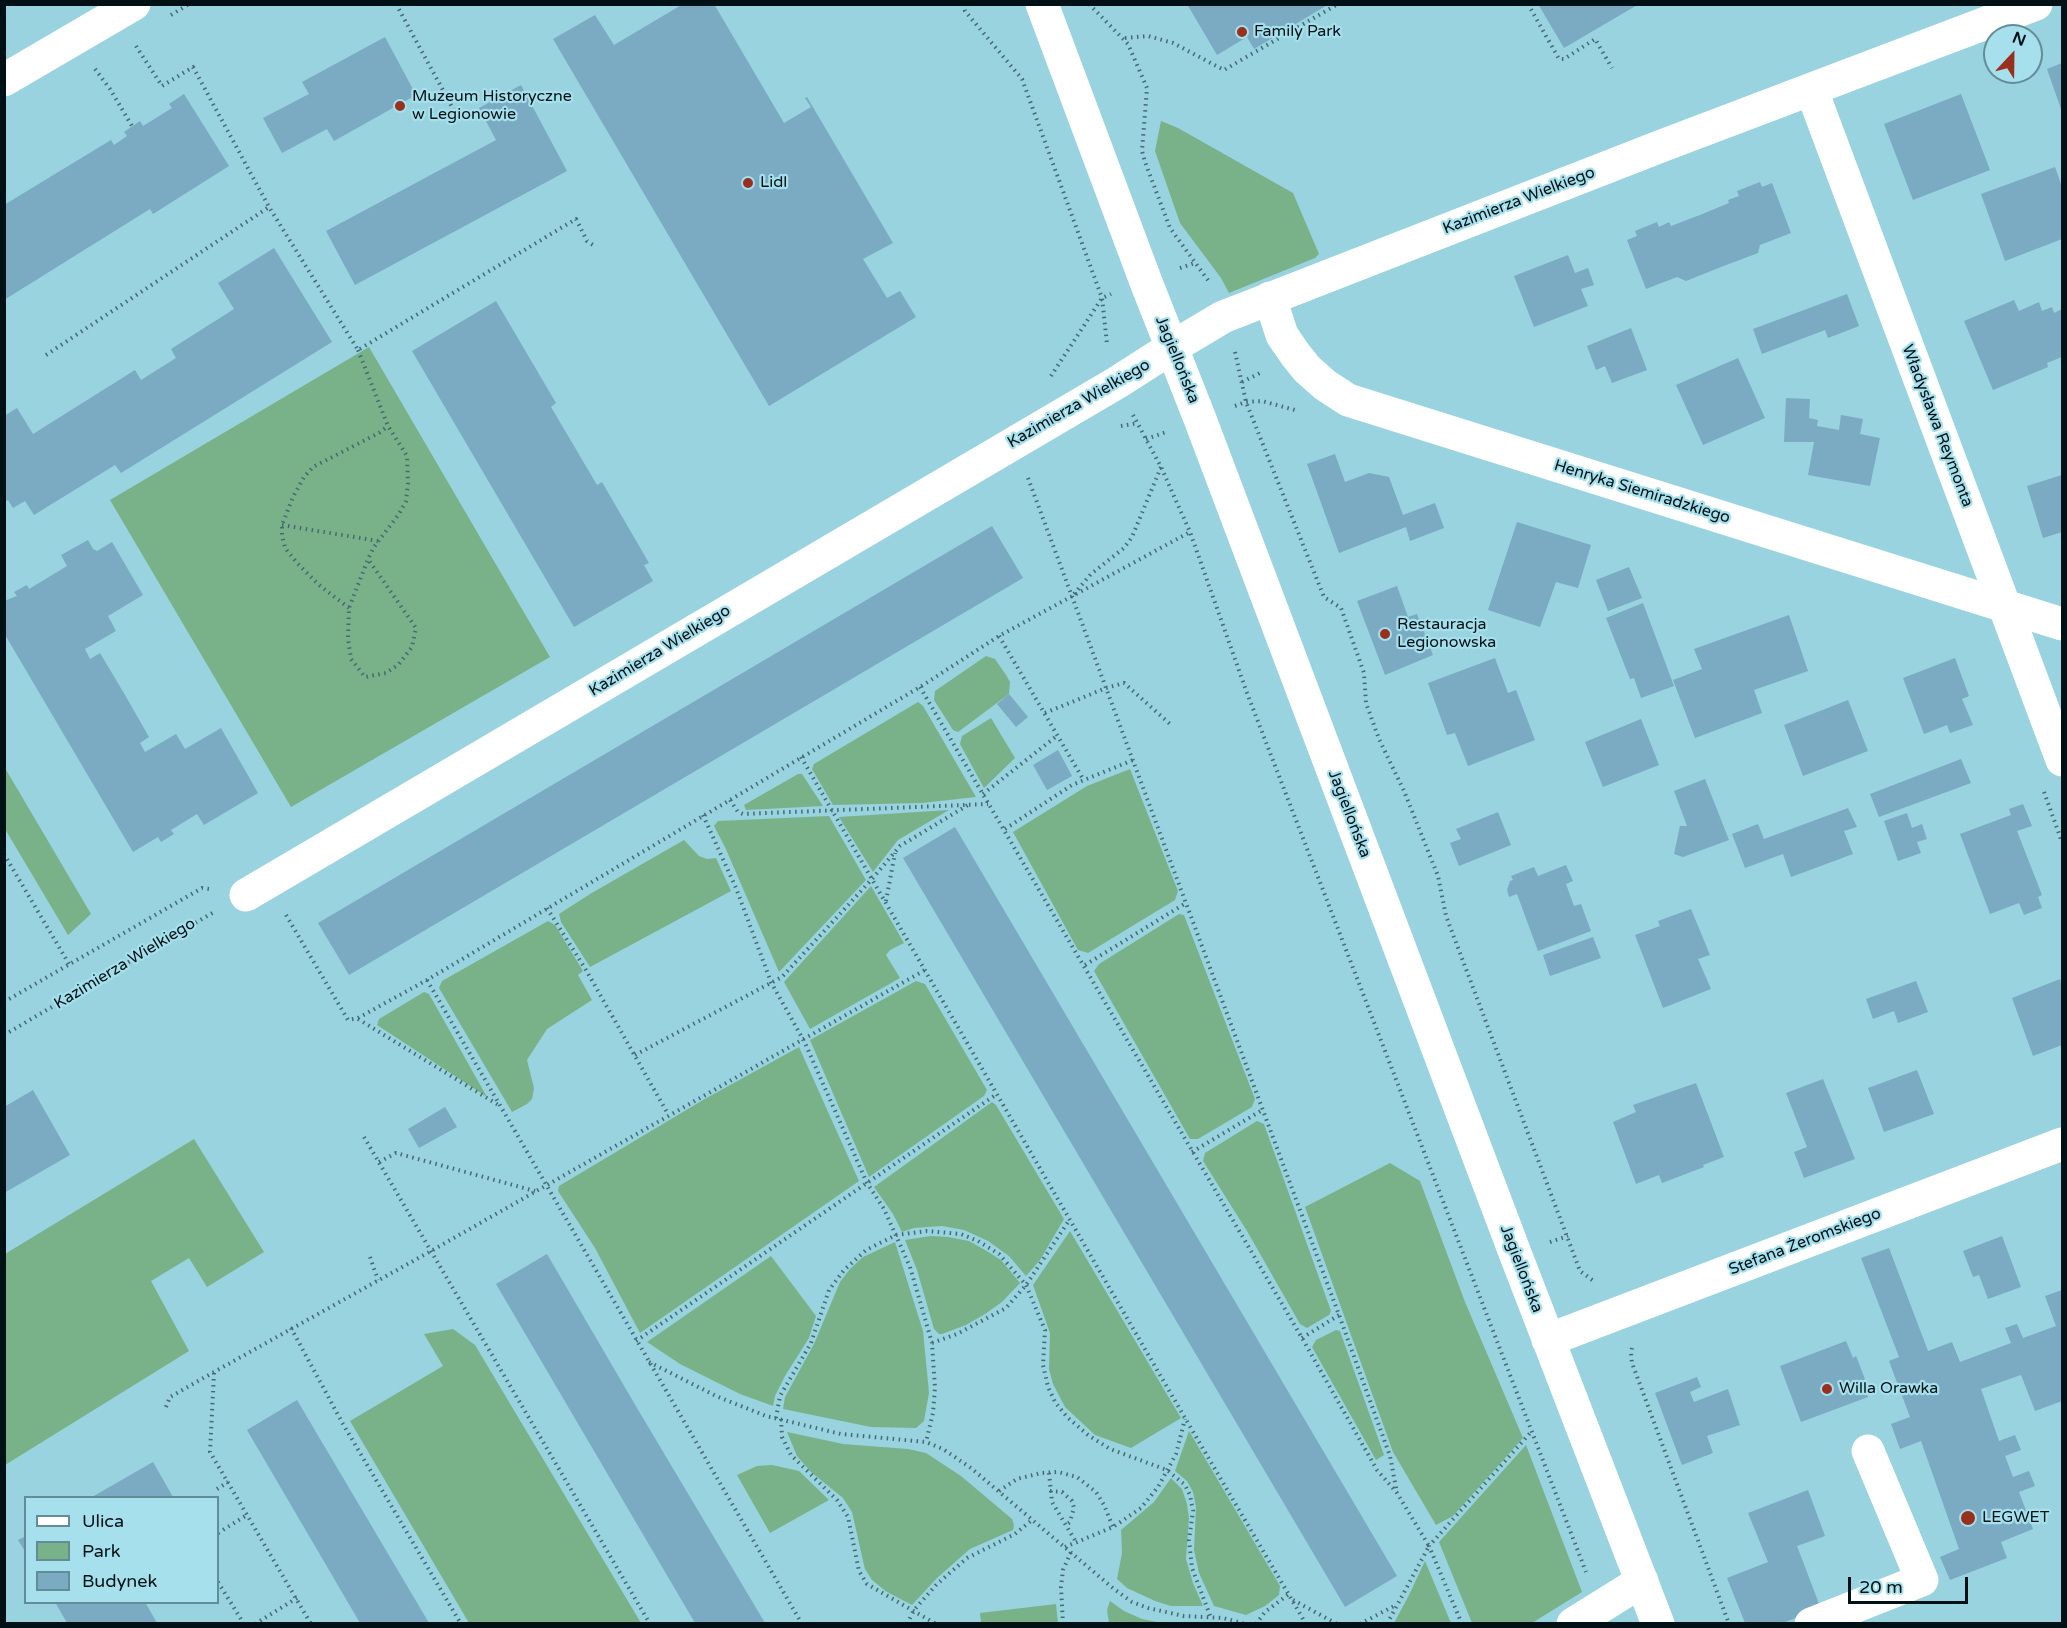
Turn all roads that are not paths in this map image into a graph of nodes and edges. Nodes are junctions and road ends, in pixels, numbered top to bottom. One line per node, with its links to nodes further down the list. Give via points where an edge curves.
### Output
1 (134, 4): 4 (street)
2 (1042, 4): 7 (street, Jagiellońska)
3 (2036, 4): 5 (street, Kazimierza Wielkiego)
4 (4, 80)
5 (1812, 91): 6 (street, Kazimierza Wielkiego); 8 (street, Władysława Reymonta)
6 (1270, 298): 7 (street, Kazimierza Wielkiego, via 1223,317); 8 (street, Henryka Siemiradzkiego, via 1282,335 1295,354 1325,385 1348,400)
7 (1171, 348): 11 (street, Kazimierza Wielkiego); 13 (street, Jagiellońska)
8 (2004, 604): 9 (street, Henryka Siemiradzkiego); 10 (street, Władysława Reymonta)
9 (2062, 624)
10 (2062, 760)
11 (246, 895)
12 (2062, 1144): 13 (street, Stefana Żeromskiego)
13 (1548, 1340): 15 (street, Jagiellońska)
14 (1868, 1451): 18 (street, via 1922,1580)
15 (1642, 1581): 16 (street); 17 (street, Jagiellońska)
16 (1586, 1616)
17 (1658, 1623)
18 (1811, 1623)

